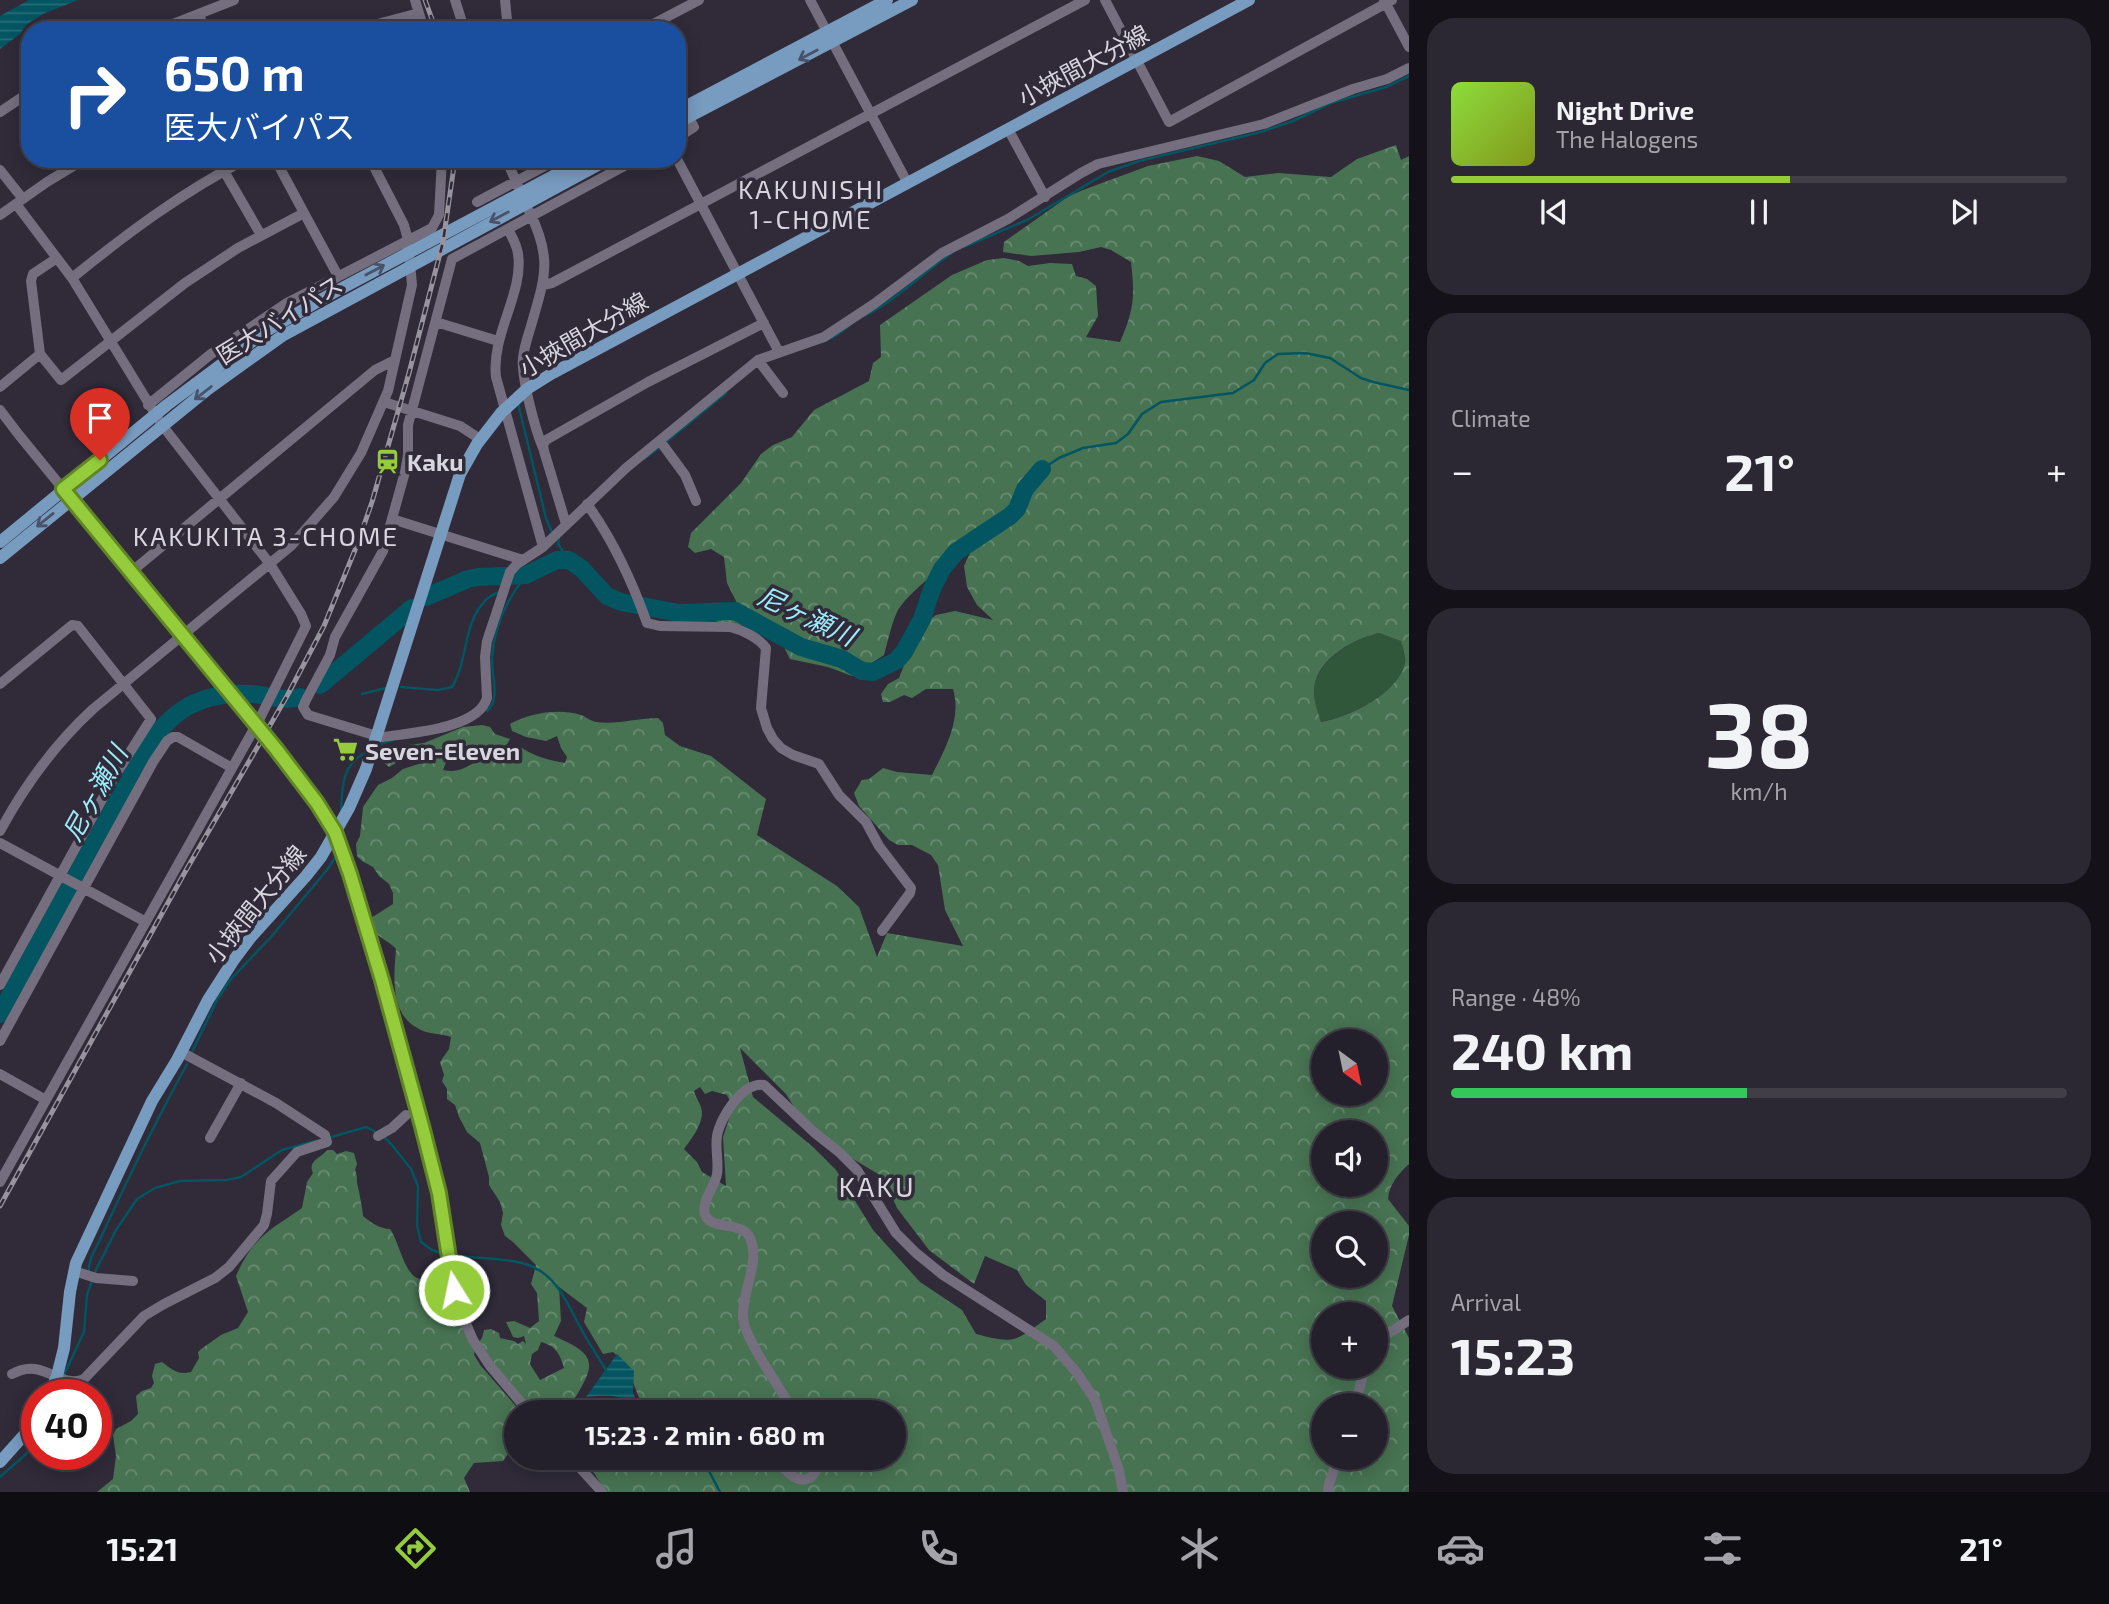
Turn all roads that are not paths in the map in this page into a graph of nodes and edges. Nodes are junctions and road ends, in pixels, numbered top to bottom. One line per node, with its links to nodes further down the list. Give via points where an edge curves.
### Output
1 (234, 0): 14 (street)
2 (415, 0): 13 (street)
3 (456, 0): 19 (street)
4 (505, 0): 20 (street)
5 (699, 0): 21 (street)
6 (810, 0): 22 (street)
7 (887, 0): 22 (main road)
8 (912, 0): 22 (main road)
9 (1085, 0): 29 (street)
10 (1105, 0): 24 (street)
11 (1249, 0): 24 (main road, 小挾間大分線)
12 (1387, 1): 23 (street); 24 (street, via 1169,122)
13 (419, 12): 17 (street); 18 (street)
14 (198, 14): 15 (street); 16 (street)
15 (180, 21)
16 (202, 21)
17 (387, 21)
18 (422, 21)
19 (462, 21)
20 (507, 21)
21 (659, 21)
22 (830, 37): 27 (main road); 29 (street)
23 (1409, 47)
24 (1136, 60): 31 (main road, 小挾間大分線)
25 (1409, 68): 49 (street, via 1264,124 1098,164)
26 (21, 98): 28 (street)
27 (686, 109)
28 (0, 112)
29 (871, 115): 48 (street); 52 (street)
30 (686, 119): 32 (street, via 693,128)
31 (1008, 129): 48 (main road, 小挾間大分線); 49 (street)
32 (686, 132)
33 (71, 168): 50 (street)
34 (230, 168): 45 (street)
35 (280, 168): 53 (street)
36 (375, 168): 58 (street)
37 (441, 168): 58 (street, via 437,222)
38 (510, 168): 47 (street)
39 (541, 168): 47 (street)
40 (573, 168): 46 (main road, 医大バイパス)
41 (587, 168): 46 (main road, 医大バイパス)
42 (620, 168): 55 (street)
43 (682, 168): 52 (street)
44 (0, 170): 50 (street)
45 (224, 171): 57 (street); 62 (street, via 155,213)
46 (557, 180): 79 (main road, 医大バイパス, via 238,351)
47 (515, 182): 51 (street); 55 (street)
48 (907, 182): 60 (main road, 小挾間大分線)
49 (1045, 197): 68 (street, via 942,253 824,337)
50 (19, 202): 54 (street); 59 (street)
51 (478, 202)
52 (701, 204): 60 (street); 63 (street)
53 (304, 213): 57 (street); 61 (street)
54 (0, 215)
55 (532, 215): 56 (street); 63 (street, via 545,255)
56 (508, 229): 64 (street, via 452,259); 66 (street, via 519,270)
57 (261, 235): 67 (street, via 185,282)
58 (408, 240): 61 (street); 70 (street, via 411,292)
59 (57, 258): 62 (street); 69 (street, via 31,279)
60 (737, 273): 65 (street); 74 (main road, 小挾間大分線)
61 (338, 276): 79 (street, via 287,303 203,360)
62 (72, 278): 67 (street)
63 (543, 285): 74 (street, via 523,354)
64 (436, 322): 66 (street); 77 (street)
65 (764, 323): 68 (street); 82 (street, via 648,382 548,439)
66 (498, 341): 78 (street, via 495,369)
67 (110, 342): 69 (street, via 61,380); 79 (street)
68 (779, 352): 71 (street)
69 (40, 354): 72 (street)
70 (395, 360): 75 (street); 84 (street, via 375,370)
71 (758, 360): 73 (street); 81 (street)
72 (0, 387)
73 (783, 393)
74 (520, 395): 78 (main road, 小挾間大分線); 82 (street)
75 (384, 402): 77 (street); 94 (street, via 334,497)
76 (0, 410): 83 (street)
77 (412, 410): 80 (street, via 465,428); 87 (street, via 407,464)
78 (503, 410): 80 (main road, 小挾間大分線); 91 (street)
79 (155, 415): 83 (main road, 医大バイパス); 84 (street)
80 (480, 439): 89 (main road, 小挾間大分線, via 460,474)
81 (660, 442): 85 (street, via 685,475); 86 (street)
82 (544, 448): 88 (street)
83 (67, 494): 90 (main road, 医大バイパス); 92 (main road, 医大バイパス, one-way to 92); 95 (street)
84 (219, 499): 94 (street); 95 (street)
85 (695, 501)
86 (587, 504): 88 (street); 108 (street, via 619,556 647,623 730,627 763,643 761,708 766,728 781,748 820,764 911,888)
87 (392, 519): 89 (street); 100 (street, via 383,551 303,707 314,717)
88 (562, 527): 91 (street)
89 (440, 535): 93 (street); 100 (main road, 小挾間大分線)
90 (0, 542)
91 (546, 544): 93 (street)
92 (0, 558)
93 (523, 560): 100 (street, via 510,572 490,628 487,698 482,708 448,727)
94 (270, 564): 96 (street); 99 (street, via 306,626)
95 (131, 572): 96 (street)
96 (183, 636): 97 (street); 99 (street)
97 (125, 683): 98 (street, via 78,626 72,625); 102 (street, via 54,750); 105 (street, via 151,719)
98 (0, 684)
99 (256, 725): 101 (street); 103 (street)
100 (377, 736): 103 (main road, 小挾間大分線, via 361,784)
101 (232, 768): 106 (street, via 178,737 170,738); 107 (street)
102 (0, 831)
103 (335, 832): 111 (main road, 小挾間大分線, via 306,877 233,961); 127 (street, via 422,1126 461,1312 490,1366)
104 (0, 843): 105 (street)
105 (62, 876): 106 (street); 109 (street)
106 (84, 888): 107 (street); 110 (street)
107 (146, 922): 114 (street)
108 (882, 931)
109 (0, 985)
110 (0, 1041)
111 (181, 1052): 113 (street); 119 (main road, 小挾間大分線, via 152,1101 83,1246)
112 (0, 1074): 114 (street)
113 (241, 1083): 117 (street); 126 (street, via 326,1138 297,1152 271,1181 264,1225 229,1267 144,1316)
114 (46, 1100): 118 (street)
115 (406, 1115): 116 (street)
116 (378, 1136)
117 (210, 1138)
118 (0, 1182)
119 (79, 1272): 120 (street); 124 (main road, 小挾間大分線, via 70,1292)
120 (132, 1280)
121 (1409, 1320): 122 (street)
122 (1388, 1334)
123 (12, 1374): 124 (street, via 34,1367)
124 (61, 1378): 125 (street)
125 (68, 1379)
126 (83, 1379)
127 (520, 1400)
128 (787, 1400): 136 (street, via 747,1334 743,1317 751,1240 744,1230 711,1222 705,1213 716,1178 718,1129 730,1107 748,1088 759,1084 857,1170 896,1233 916,1253 1054,1346 1095,1400)
129 (21, 1438): 130 (main road)
130 (0, 1462)
131 (582, 1470): 135 (street)
132 (784, 1470): 133 (street, via 805,1480)
133 (816, 1470)
134 (1334, 1470): 137 (street)
135 (602, 1492)
136 (1123, 1492)
137 (1328, 1492)

